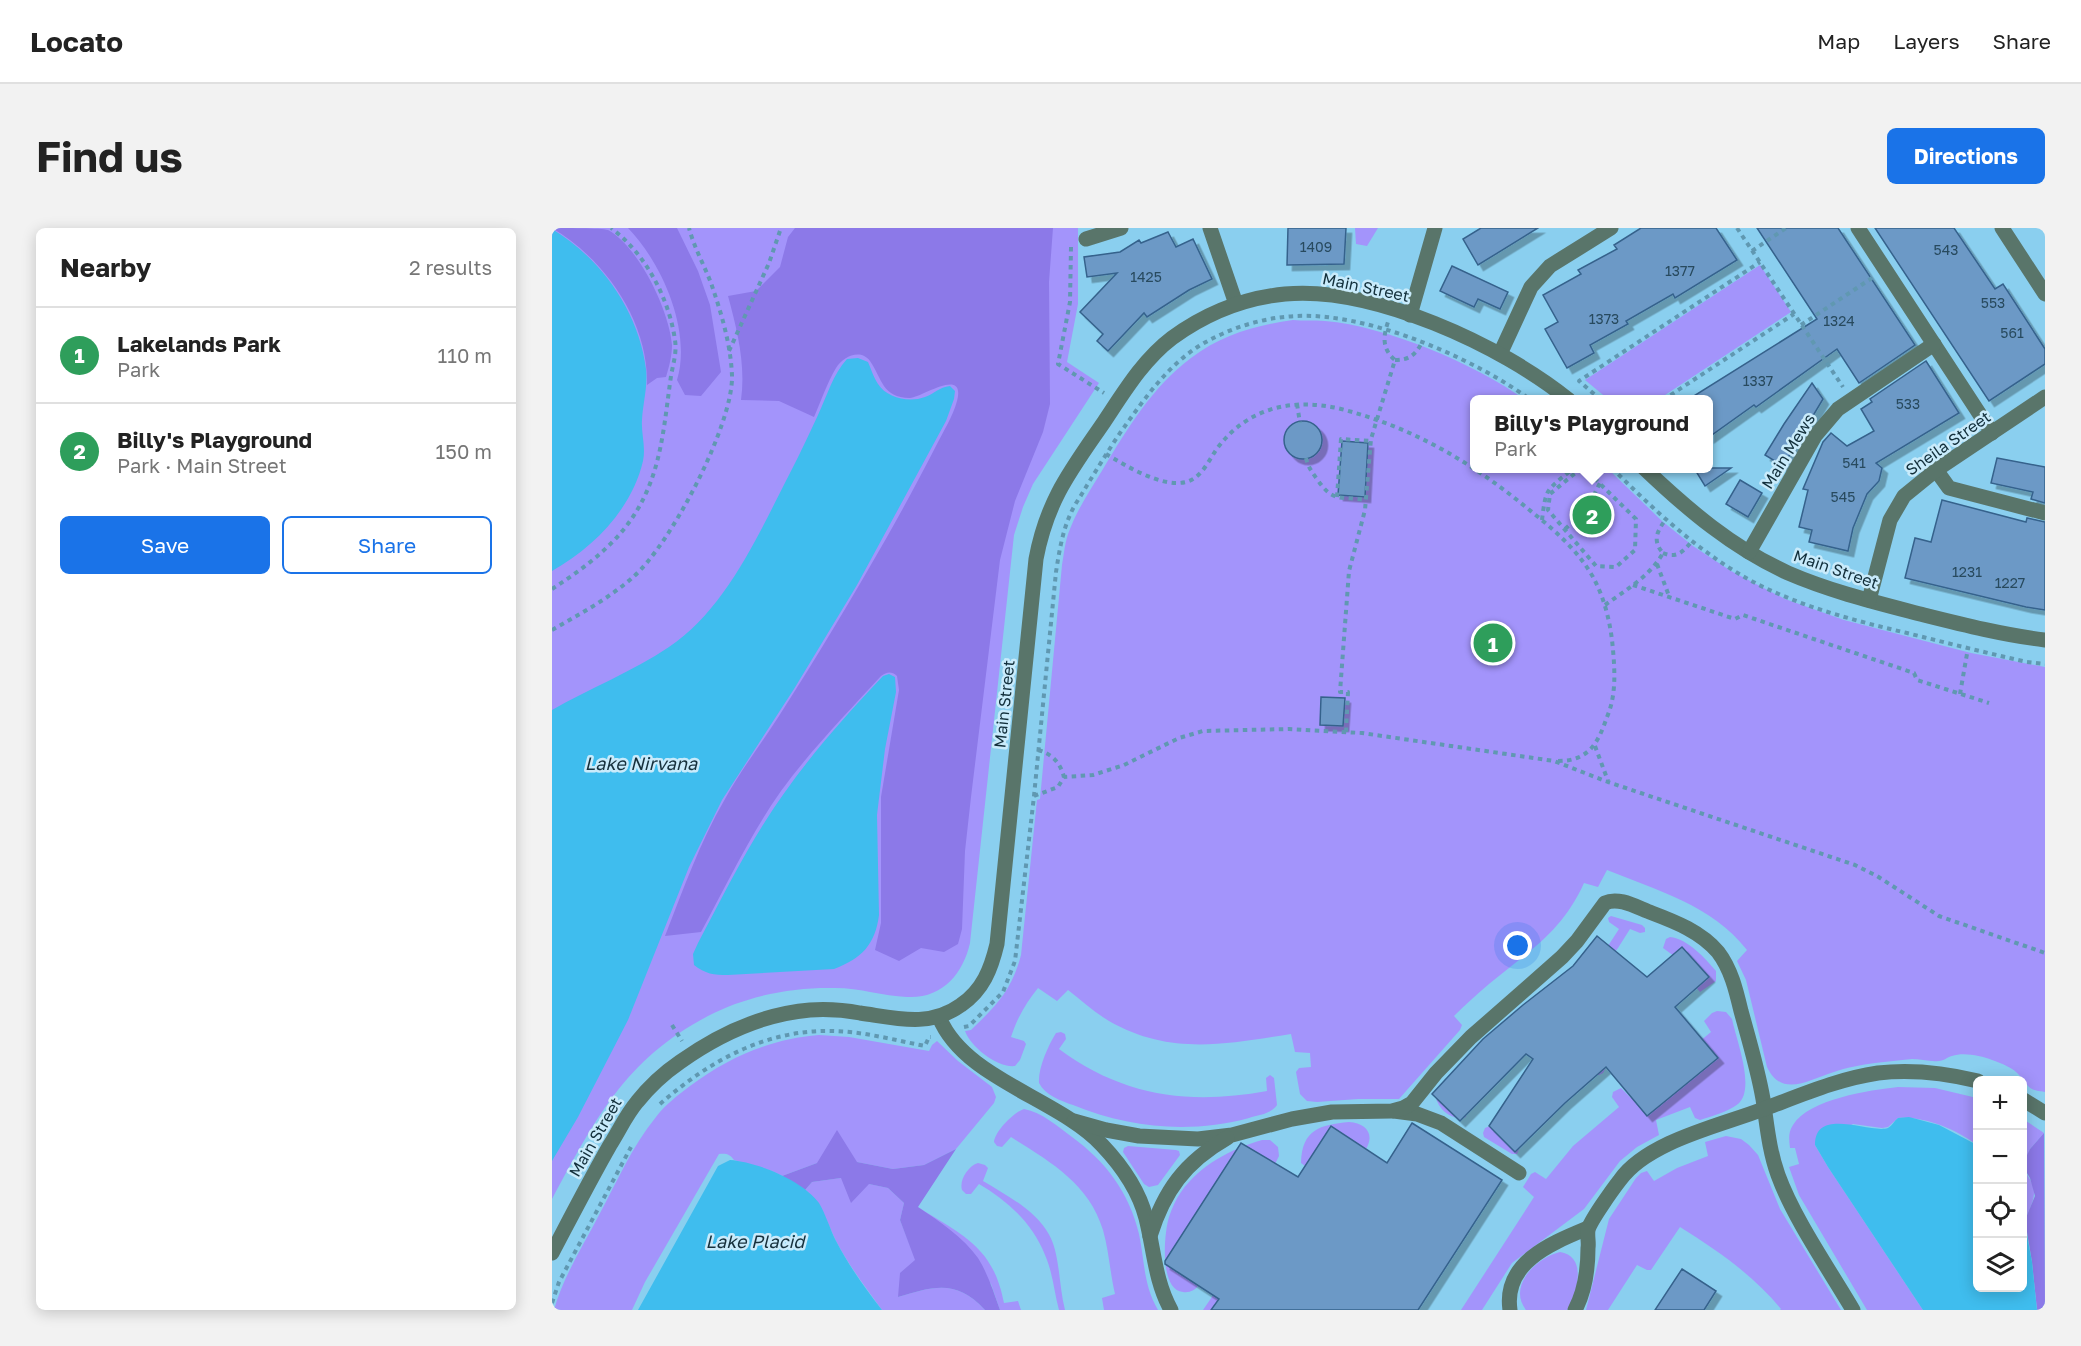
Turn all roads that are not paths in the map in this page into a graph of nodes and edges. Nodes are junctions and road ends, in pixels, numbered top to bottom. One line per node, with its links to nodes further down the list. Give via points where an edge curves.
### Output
1 (1121, 228): 7 (street)
2 (1210, 228): 9 (street)
3 (1435, 228): 10 (street)
4 (1611, 228): 12 (street, via 1550,266 1531,287)
5 (1858, 228): 11 (street)
6 (2002, 228): 8 (street)
7 (1079, 239)
8 (2045, 294)
9 (1236, 304): 10 (street, Main Street, via 1261,297 1318,293); 22 (street, Main Street, via 1185,329 1135,375 1059,490 1043,526 1036,559 997,944 982,984 952,1012)
10 (1410, 315): 12 (street, Main Street)
11 (1934, 344): 15 (street); 19 (street, Main Mews, via 1838,409 1815,436)
12 (1500, 354): 13 (street, Main Street)
13 (1564, 395)
14 (2045, 397): 15 (street, Sheila Street)
15 (1992, 433): 16 (street, Sheila Street)
16 (1936, 470): 18 (street, via 1949,488); 20 (street, Sheila Street, via 1904,496 1890,520)
17 (1649, 473): 19 (street, Main Street, via 1692,513)
18 (2045, 513)
19 (1749, 552): 20 (street, Main Street, via 1806,580)
20 (1869, 600): 21 (street, Main Street, via 2015,637)
21 (2045, 640)
22 (939, 1017): 28 (street, via 954,1042 974,1059); 33 (street, Main Street, via 907,1020 833,1010 791,1013 752,1023 691,1055 637,1102)
23 (1973, 1080): 25 (street, via 1930,1072 1879,1073 1828,1085)
24 (2027, 1103): 27 (street)
25 (1764, 1109): 26 (street, via 1738,1000 1722,958 1683,926 1614,900 1605,903 1562,957 1471,1037 1412,1103); 31 (street, via 1684,1138 1636,1163); 37 (street, via 1769,1147 1787,1197)
26 (1392, 1111): 29 (street, via 1332,1112); 30 (street, via 1417,1114 1441,1123)
27 (2045, 1113)
28 (1074, 1121): 29 (street, via 1155,1138); 32 (street, via 1102,1144 1130,1181 1141,1202)
29 (1232, 1135): 32 (street, via 1180,1175 1161,1206)
30 (1519, 1173)
31 (1588, 1228): 35 (street, via 1550,1245 1519,1268 1510,1289); 36 (street, via 1586,1279)
32 (1150, 1236): 34 (street, via 1158,1281)
33 (552, 1253)
34 (1171, 1310)
35 (1510, 1310)
36 (1575, 1310)
37 (1853, 1310)

